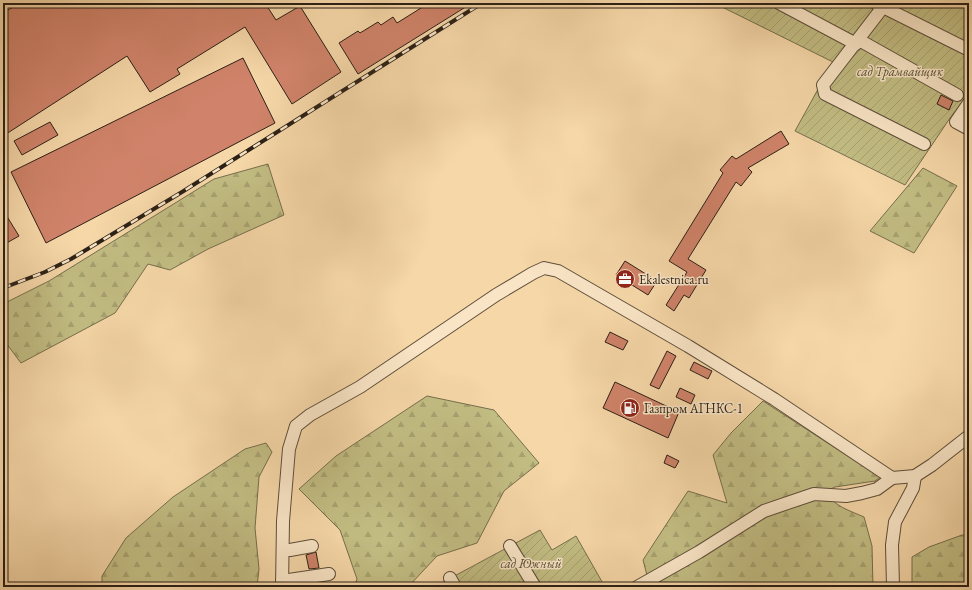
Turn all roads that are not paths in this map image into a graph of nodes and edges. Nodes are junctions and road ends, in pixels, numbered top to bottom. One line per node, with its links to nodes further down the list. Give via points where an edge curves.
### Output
1 (779, 3): 3 (street)
2 (882, 4): 3 (street); 4 (street)
3 (857, 42): 5 (street); 8 (street, via 823,85 825,94)
4 (969, 50)
5 (957, 95)
6 (969, 103): 7 (street, via 956,122)
7 (969, 129)
8 (924, 144)
9 (969, 436): 10 (street)
10 (915, 476): 11 (street); 19 (street, via 914,488 895,522)
11 (892, 478): 14 (street, via 774,398 688,346 558,271 544,268 496,295 360,387 310,415 296,426 288,449); 18 (street, via 877,489 862,493 846,496 814,494 764,511)
12 (312, 546): 14 (street)
13 (510, 546): 17 (street)
14 (282, 550): 16 (street)
15 (329, 574): 16 (street)
16 (282, 584)
17 (535, 587)
18 (636, 587)
19 (892, 587)

